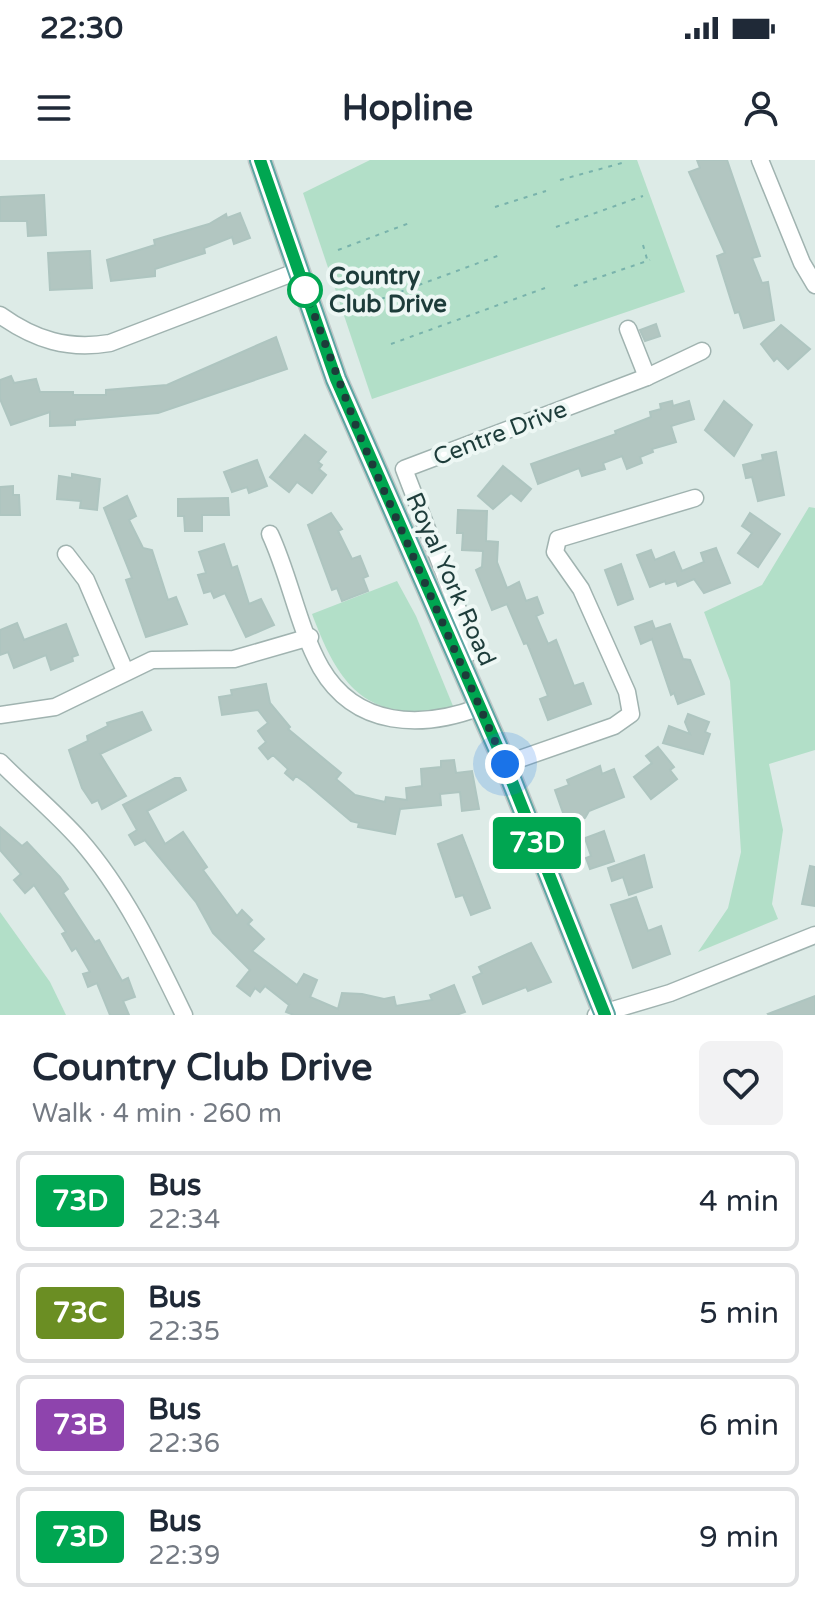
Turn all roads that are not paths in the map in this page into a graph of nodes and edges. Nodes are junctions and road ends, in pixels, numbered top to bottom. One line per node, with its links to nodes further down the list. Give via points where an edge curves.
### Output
1 (760, 160): 4 (street)
2 (266, 162): 3 (main road, Royal York Road)
3 (298, 271): 5 (street, via 110,343 83,348 57,345); 13 (main road, Royal York Road, via 354,421)
4 (815, 285)
5 (0, 315)
6 (628, 329): 8 (street)
7 (702, 351): 8 (street, Centre Drive)
8 (647, 377): 13 (street, Centre Drive, via 404,469 474,651)
9 (695, 498): 18 (street, via 558,539 555,552 581,589 627,692 631,714 614,726)
10 (270, 534): 12 (street)
11 (66, 554): 14 (street, via 86,580)
12 (310, 637): 14 (street, via 247,656 152,660); 15 (street, via 330,679 372,714 418,722)
13 (458, 658): 15 (main road, Royal York Road)
14 (125, 671): 16 (street, via 55,707)
15 (480, 707): 18 (main road, Royal York Road)
16 (0, 715)
17 (0, 762): 20 (street, via 95,859 146,938)
18 (505, 764): 21 (main road, Royal York Road)
19 (815, 935): 21 (street, via 740,968)
20 (184, 1015)
21 (602, 1015)

